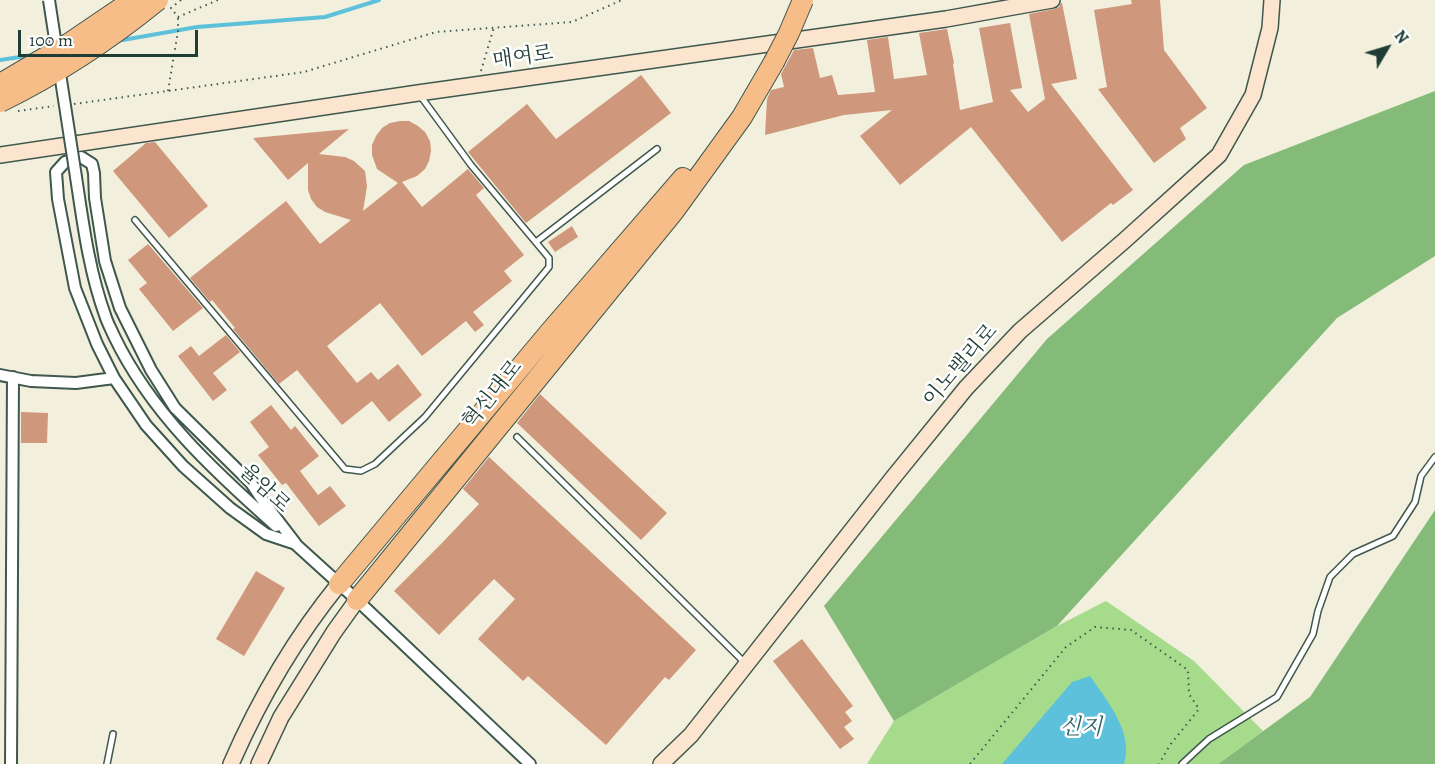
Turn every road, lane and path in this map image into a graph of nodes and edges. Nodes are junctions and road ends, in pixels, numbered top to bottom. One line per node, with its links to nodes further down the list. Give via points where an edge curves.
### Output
1 (48, 0): 30 (street, 율암로, bridge, via 86,249 105,316 126,360 188,443)
2 (133, 0): 14 (highway, bridge)
3 (158, 0): 20 (highway, bridge)
4 (181, 0): 11 (path, via 171,8)
5 (218, 0): 11 (path)
6 (622, 0): 12 (path, via 572,22)
7 (791, 0): 13 (highway)
8 (803, 0): 13 (highway, bridge, via 789,33)
9 (1052, 0): 15 (main road, 매여로, via 946,19)
10 (1272, 0): 33 (main road, 이노밸리로, via 1270,28 1253,95 1219,154 1020,331 966,388)
11 (178, 17): 16 (path)
12 (494, 27): 15 (path); 16 (path, via 436,32 304,72)
13 (769, 60): 31 (highway, via 692,167); 32 (highway, 혁신대로, via 736,125 674,211)
14 (0, 84)
15 (477, 85): 17 (main road, 매여로)
16 (168, 91): 18 (path)
17 (418, 93): 22 (main road, 매여로); 24 (lane, via 471,165)
18 (67, 105)
19 (56, 106): 20 (path)
20 (6, 107)
21 (657, 149): 24 (lane)
22 (0, 155)
23 (135, 220): 24 (lane, via 345,469 361,471 375,464 425,417 549,267 549,258)
24 (536, 242)
25 (0, 375): 26 (street)
26 (13, 377): 27 (street, via 76,383); 35 (street)
27 (114, 378): 30 (street, via 146,424 183,466 266,534); 30 (street, via 75,288 58,199 56,172 64,162 81,157 92,164 105,261 120,308 150,370 175,408 251,483)
28 (517, 437): 33 (lane)
29 (1435, 457): 43 (lane, via 1421,476 1415,502 1393,536 1353,555 1330,577 1313,634 1277,697 1209,739)
30 (296, 544): 31 (street, 율암로)
31 (339, 584): 32 (street, 율암로); 37 (main road, via 316,612 281,668)
32 (357, 600): 38 (main road, 혁신대로, via 281,717); 39 (street, 율암로)
33 (747, 665): 40 (main road, 이노밸리로, via 691,735)
34 (113, 734): 36 (lane)
35 (11, 764)
36 (106, 764)
37 (231, 764)
38 (259, 764)
39 (530, 764)
40 (661, 764)
41 (970, 764): 42 (path, via 1066,647 1095,627 1131,630 1188,670 1189,694 1199,709)
42 (1159, 764)
43 (1182, 764)

